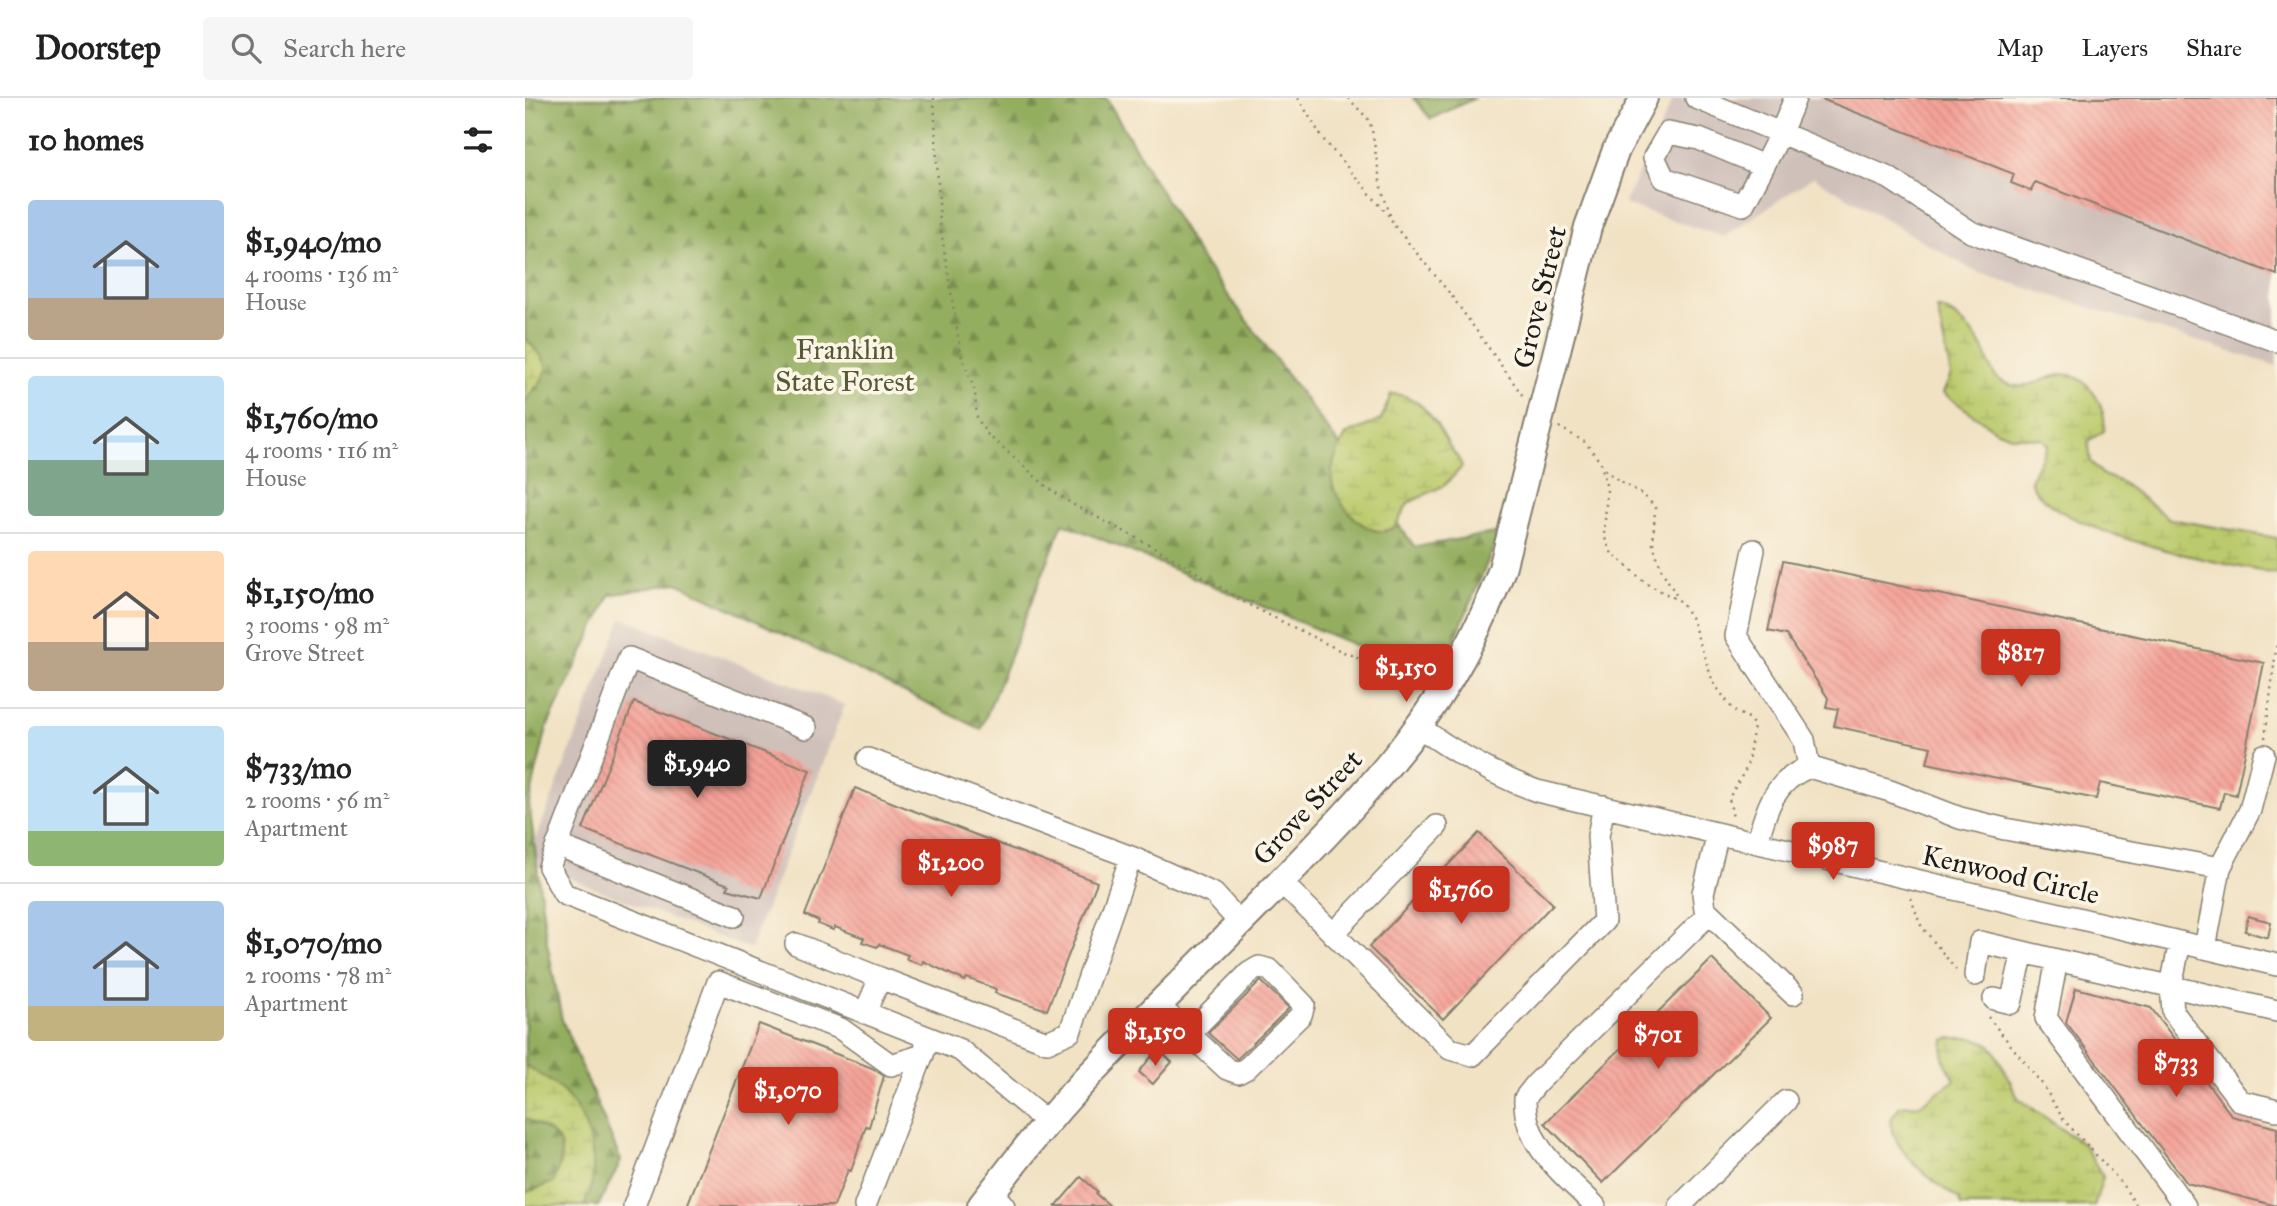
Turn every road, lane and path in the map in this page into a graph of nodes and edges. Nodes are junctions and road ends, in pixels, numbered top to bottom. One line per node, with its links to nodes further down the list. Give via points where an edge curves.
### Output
1 (934, 98): 16 (path, via 940,224 961,354 975,392 977,418 986,433 1072,504 1165,552 1247,604 1341,651)
2 (1298, 98): 9 (path, via 1323,139)
3 (1348, 98): 9 (path, via 1369,120)
4 (1644, 98): 11 (main road, Grove Street, via 1616,150 1588,227)
5 (1696, 98): 7 (street)
6 (1795, 98): 7 (street)
7 (1782, 134): 8 (street); 10 (street, via 1889,178 1971,232)
8 (1764, 166): 8 (street, via 1743,205 1664,178 1654,157 1668,134 1699,139)
9 (1390, 217): 11 (path)
10 (2277, 341)
11 (1541, 418): 12 (path, via 1585,442); 16 (main road, Grove Street, via 1502,569 1482,622)
12 (1603, 467): 14 (path, via 1655,508 1653,544); 14 (path, via 1607,489 1604,536 1611,552 1647,584)
13 (1754, 550): 21 (street, via 1736,636 1804,740)
14 (1678, 598): 25 (path, via 1691,617 1713,682 1734,711 1754,726 1747,767 1728,805)
15 (2277, 641): 19 (path)
16 (1445, 691): 17 (main road, Grove Street)
17 (1419, 727): 22 (street, Kenwood Circle, via 1497,776 1537,792); 30 (main road, Grove Street, via 1386,771)
18 (806, 728): 26 (street, via 629,658)
19 (2264, 755): 28 (street, via 2254,799)
20 (868, 759): 27 (street)
21 (1809, 767): 25 (street, via 1791,776 1773,794); 28 (street, via 1994,827)
22 (1604, 806): 24 (street, Kenwood Circle); 34 (street, via 1598,836 1604,920 1473,1055 1450,1049)
23 (1437, 827): 34 (street)
24 (1718, 834): 25 (street, Kenwood Circle); 31 (street, via 1702,902)
25 (1752, 842): 29 (street, Kenwood Circle)
26 (557, 845): 32 (street); 48 (street, via 549,867 564,894)
27 (1131, 857): 33 (street, via 1214,894); 42 (street, via 1070,1032 1047,1042)
28 (2220, 869): 37 (street)
29 (1905, 877): 35 (street, Kenwood Circle); 41 (path, via 1920,924)
30 (1281, 882): 33 (main road, Grove Street); 34 (street)
31 (1709, 914): 44 (street); 57 (street, via 1525,1098 1527,1124 1539,1148)
32 (734, 916)
33 (1241, 924): 46 (main road, Grove Street)
34 (1333, 934)
35 (2180, 942): 37 (street, Kenwood Circle); 43 (street)
36 (796, 944): 42 (street)
37 (2205, 947): 40 (street, Kenwood Circle)
38 (2023, 952): 39 (street); 41 (street, via 1980,942); 45 (street, via 2011,1003)
39 (2057, 960): 43 (street); 60 (street, via 2046,1018)
40 (2277, 965)
41 (1968, 975)
42 (880, 978): 48 (street)
43 (2171, 986): 47 (street); 52 (street, via 2173,1012 2240,1101)
44 (1793, 994)
45 (1988, 1004): 59 (path, via 2063,1119)
46 (1159, 1006): 49 (street); 53 (main road, Grove Street)
47 (2277, 1011)
48 (865, 1013): 50 (street)
49 (1189, 1034): 49 (street, via 1227,1069 1238,1073 1301,1015 1304,1005 1270,970 1259,967)
50 (926, 1047): 53 (street, via 960,1050); 55 (street, via 891,1065 841,1029 717,982); 56 (street)
51 (1786, 1101): 58 (street)
52 (2277, 1110)
53 (1047, 1122): 54 (main road, Grove Street)
54 (992, 1201)
55 (634, 1206)
56 (865, 1206)
57 (1595, 1206)
58 (1681, 1206)
59 (2137, 1206)
60 (2185, 1206)

